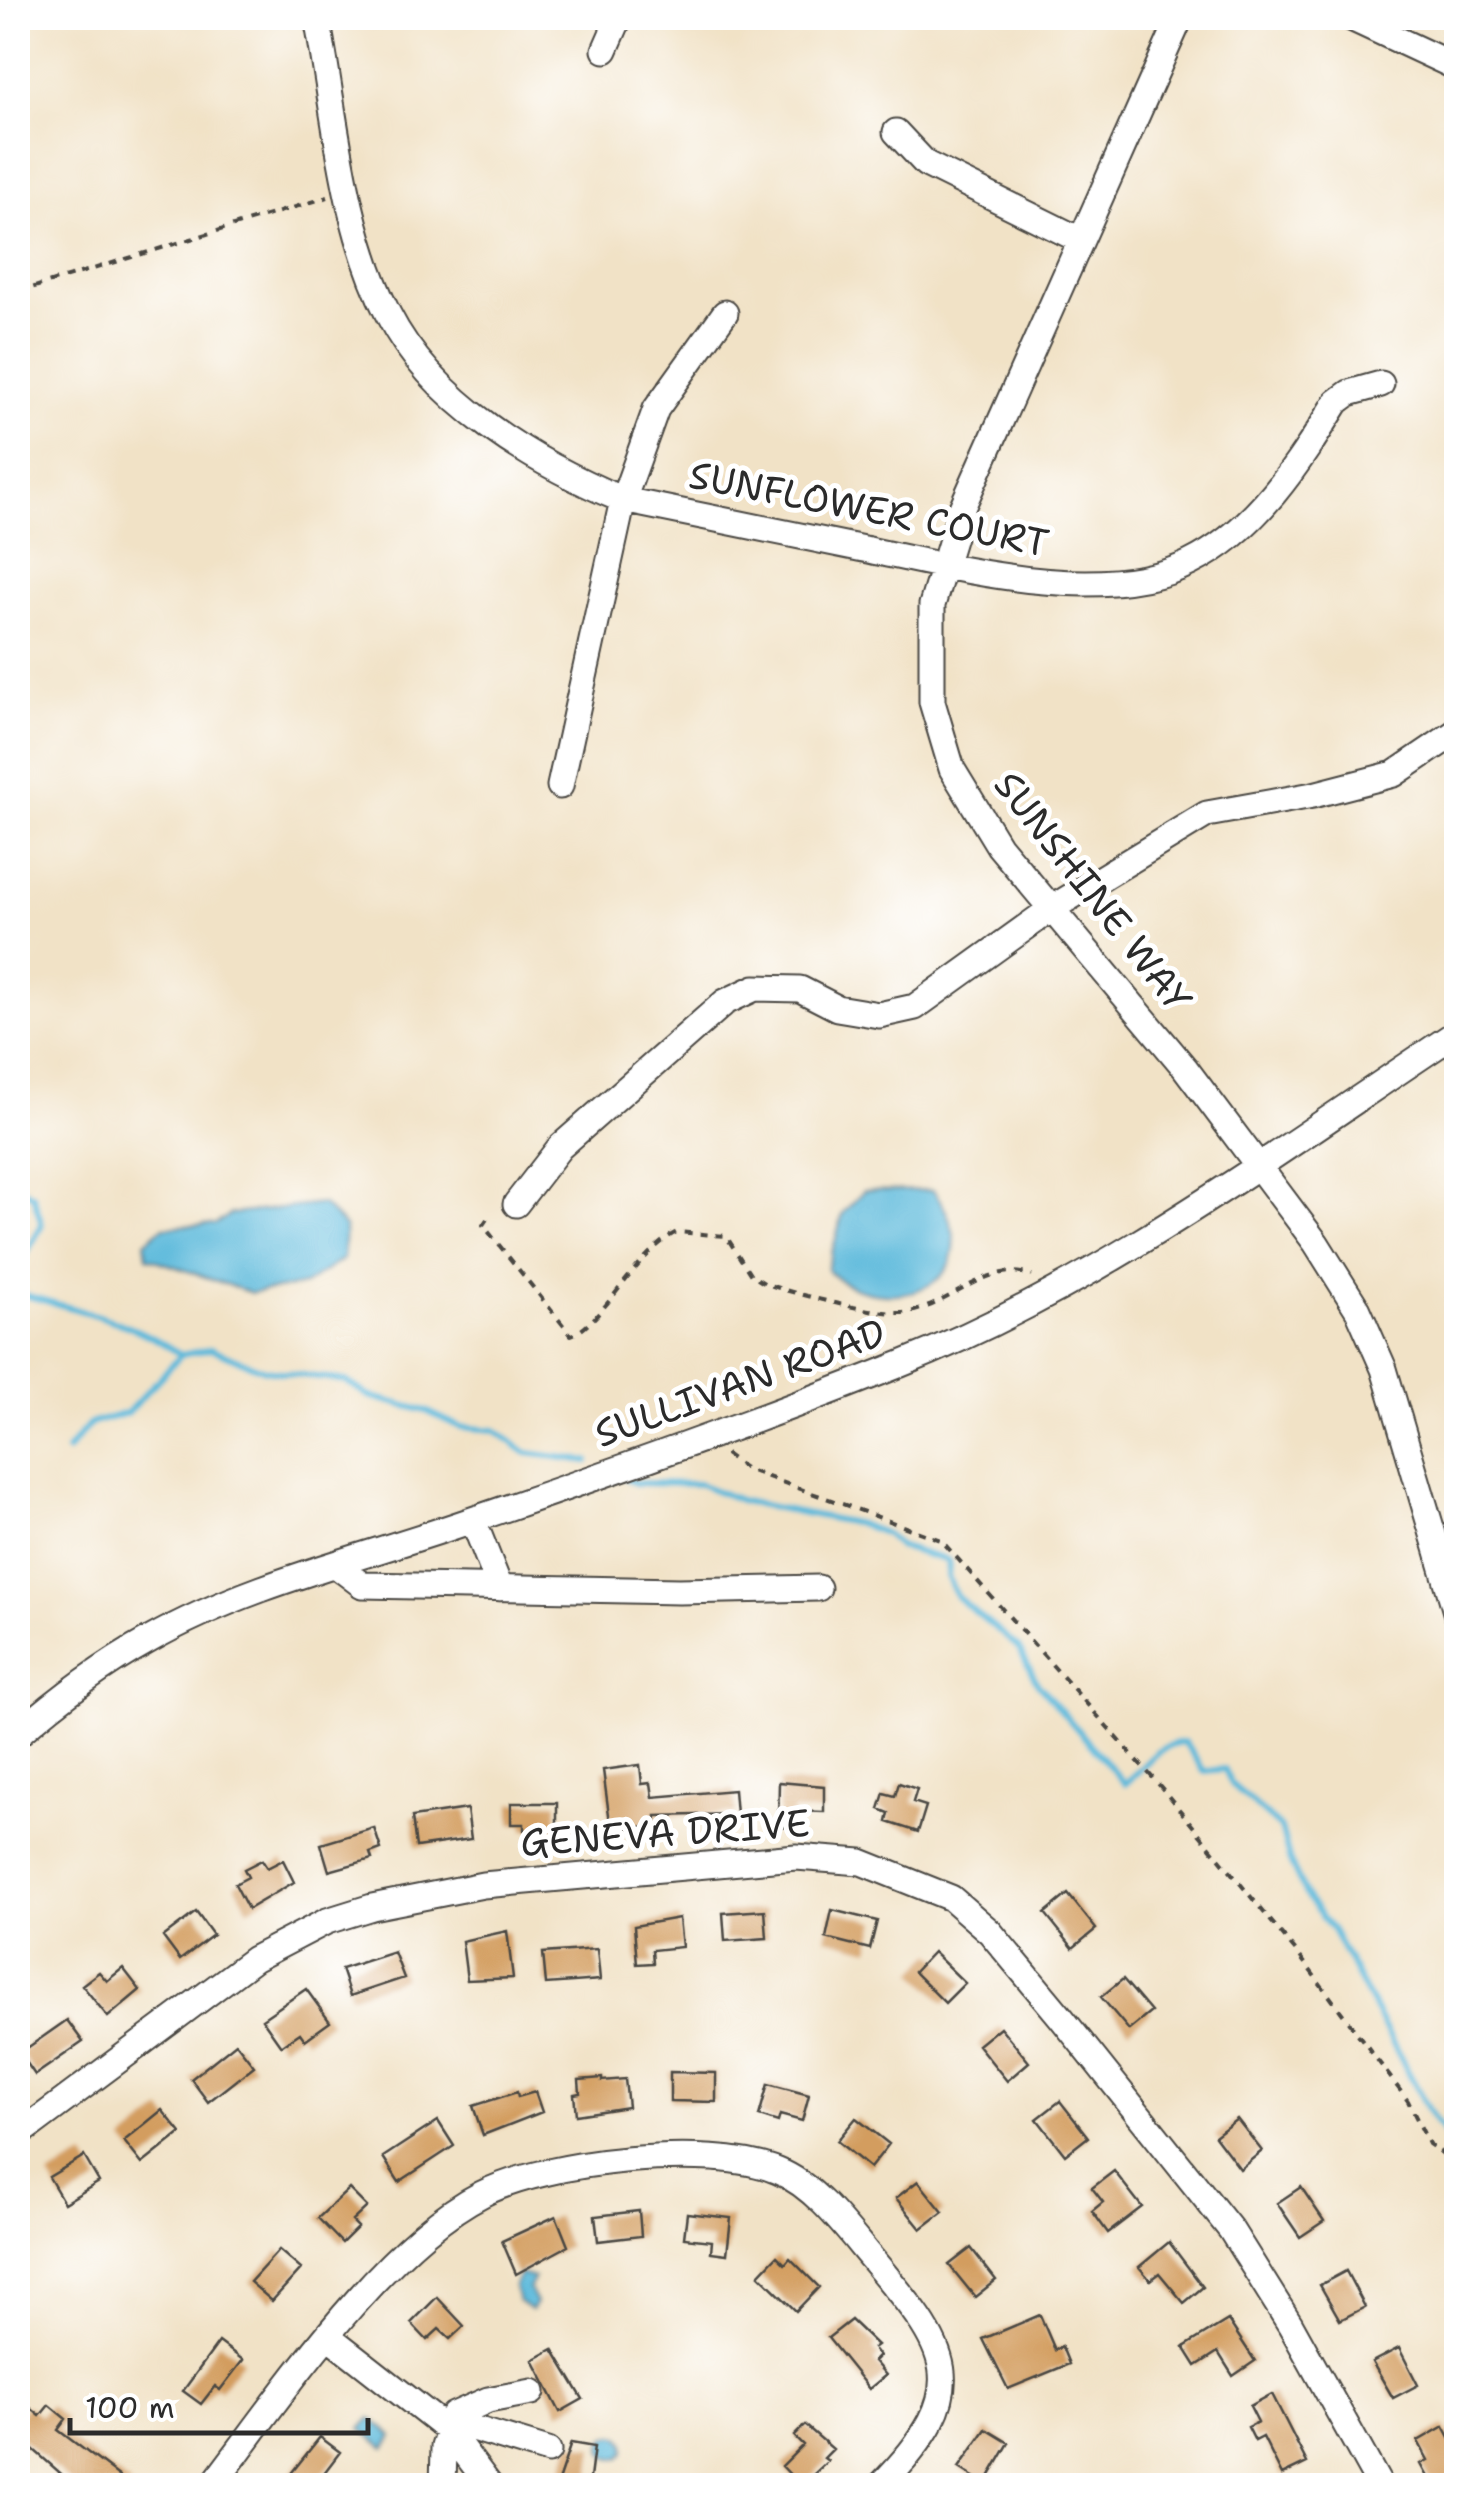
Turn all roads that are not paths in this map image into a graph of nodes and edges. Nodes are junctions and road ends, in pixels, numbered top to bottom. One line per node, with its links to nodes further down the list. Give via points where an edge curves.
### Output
1 (318, 18): 11 (street, SUNFLOWER COURT, via 348,194 388,316 452,397 575,480)
2 (619, 18): 5 (street)
3 (1180, 18): 8 (street, SUNSHINE WAY)
4 (1350, 18): 6 (street)
5 (604, 50)
6 (1456, 67)
7 (896, 132): 8 (street, via 926,164)
8 (1078, 239): 12 (street, SUNSHINE WAY)
9 (725, 313): 11 (street, via 656,409)
10 (1381, 384): 12 (street, SUNFLOWER COURT, via 1337,402 1276,494 1190,564 1164,573 1062,583)
11 (623, 500): 12 (street, SUNFLOWER COURT); 14 (street)
12 (942, 565): 15 (street, SUNSHINE WAY, via 929,644 932,702 943,742 998,846)
13 (1456, 732): 15 (street, via 1394,774 1207,814)
14 (560, 786)
15 (1054, 907): 17 (street, SUNSHINE WAY); 18 (street, via 915,1007 879,1015 837,1008 800,989 756,988 724,1002 560,1147)
16 (1456, 1033): 17 (street, SULLIVAN ROAD)
17 (1257, 1164): 19 (street, SULLIVAN ROAD, via 1046,1297 902,1364); 23 (street, SUNSHINE WAY, via 1324,1256 1371,1339)
18 (516, 1204)
19 (473, 1520): 20 (street, SULLIVAN ROAD); 21 (street)
20 (337, 1566): 21 (street, via 362,1585); 24 (street, SULLIVAN ROAD, via 150,1639)
21 (500, 1588): 22 (street)
22 (818, 1588)
23 (1456, 1612)
24 (18, 1734)
25 (18, 2134): 30 (street, GENEVA DRIVE, via 254,1960 342,1916 483,1885 781,1858 860,1862 952,1898 990,1932 1231,2230)
26 (328, 2336): 28 (street); 31 (street); 34 (street, via 380,2276 456,2210 514,2180 593,2164 704,2158 760,2165 782,2172 848,2230 940,2350 944,2376 933,2422)
27 (532, 2392): 28 (street, via 454,2415)
28 (448, 2430): 29 (street, via 469,2427); 32 (street); 33 (street)
29 (548, 2451)
30 (1380, 2485)
31 (212, 2486)
32 (443, 2486)
33 (490, 2486)
34 (880, 2486)

